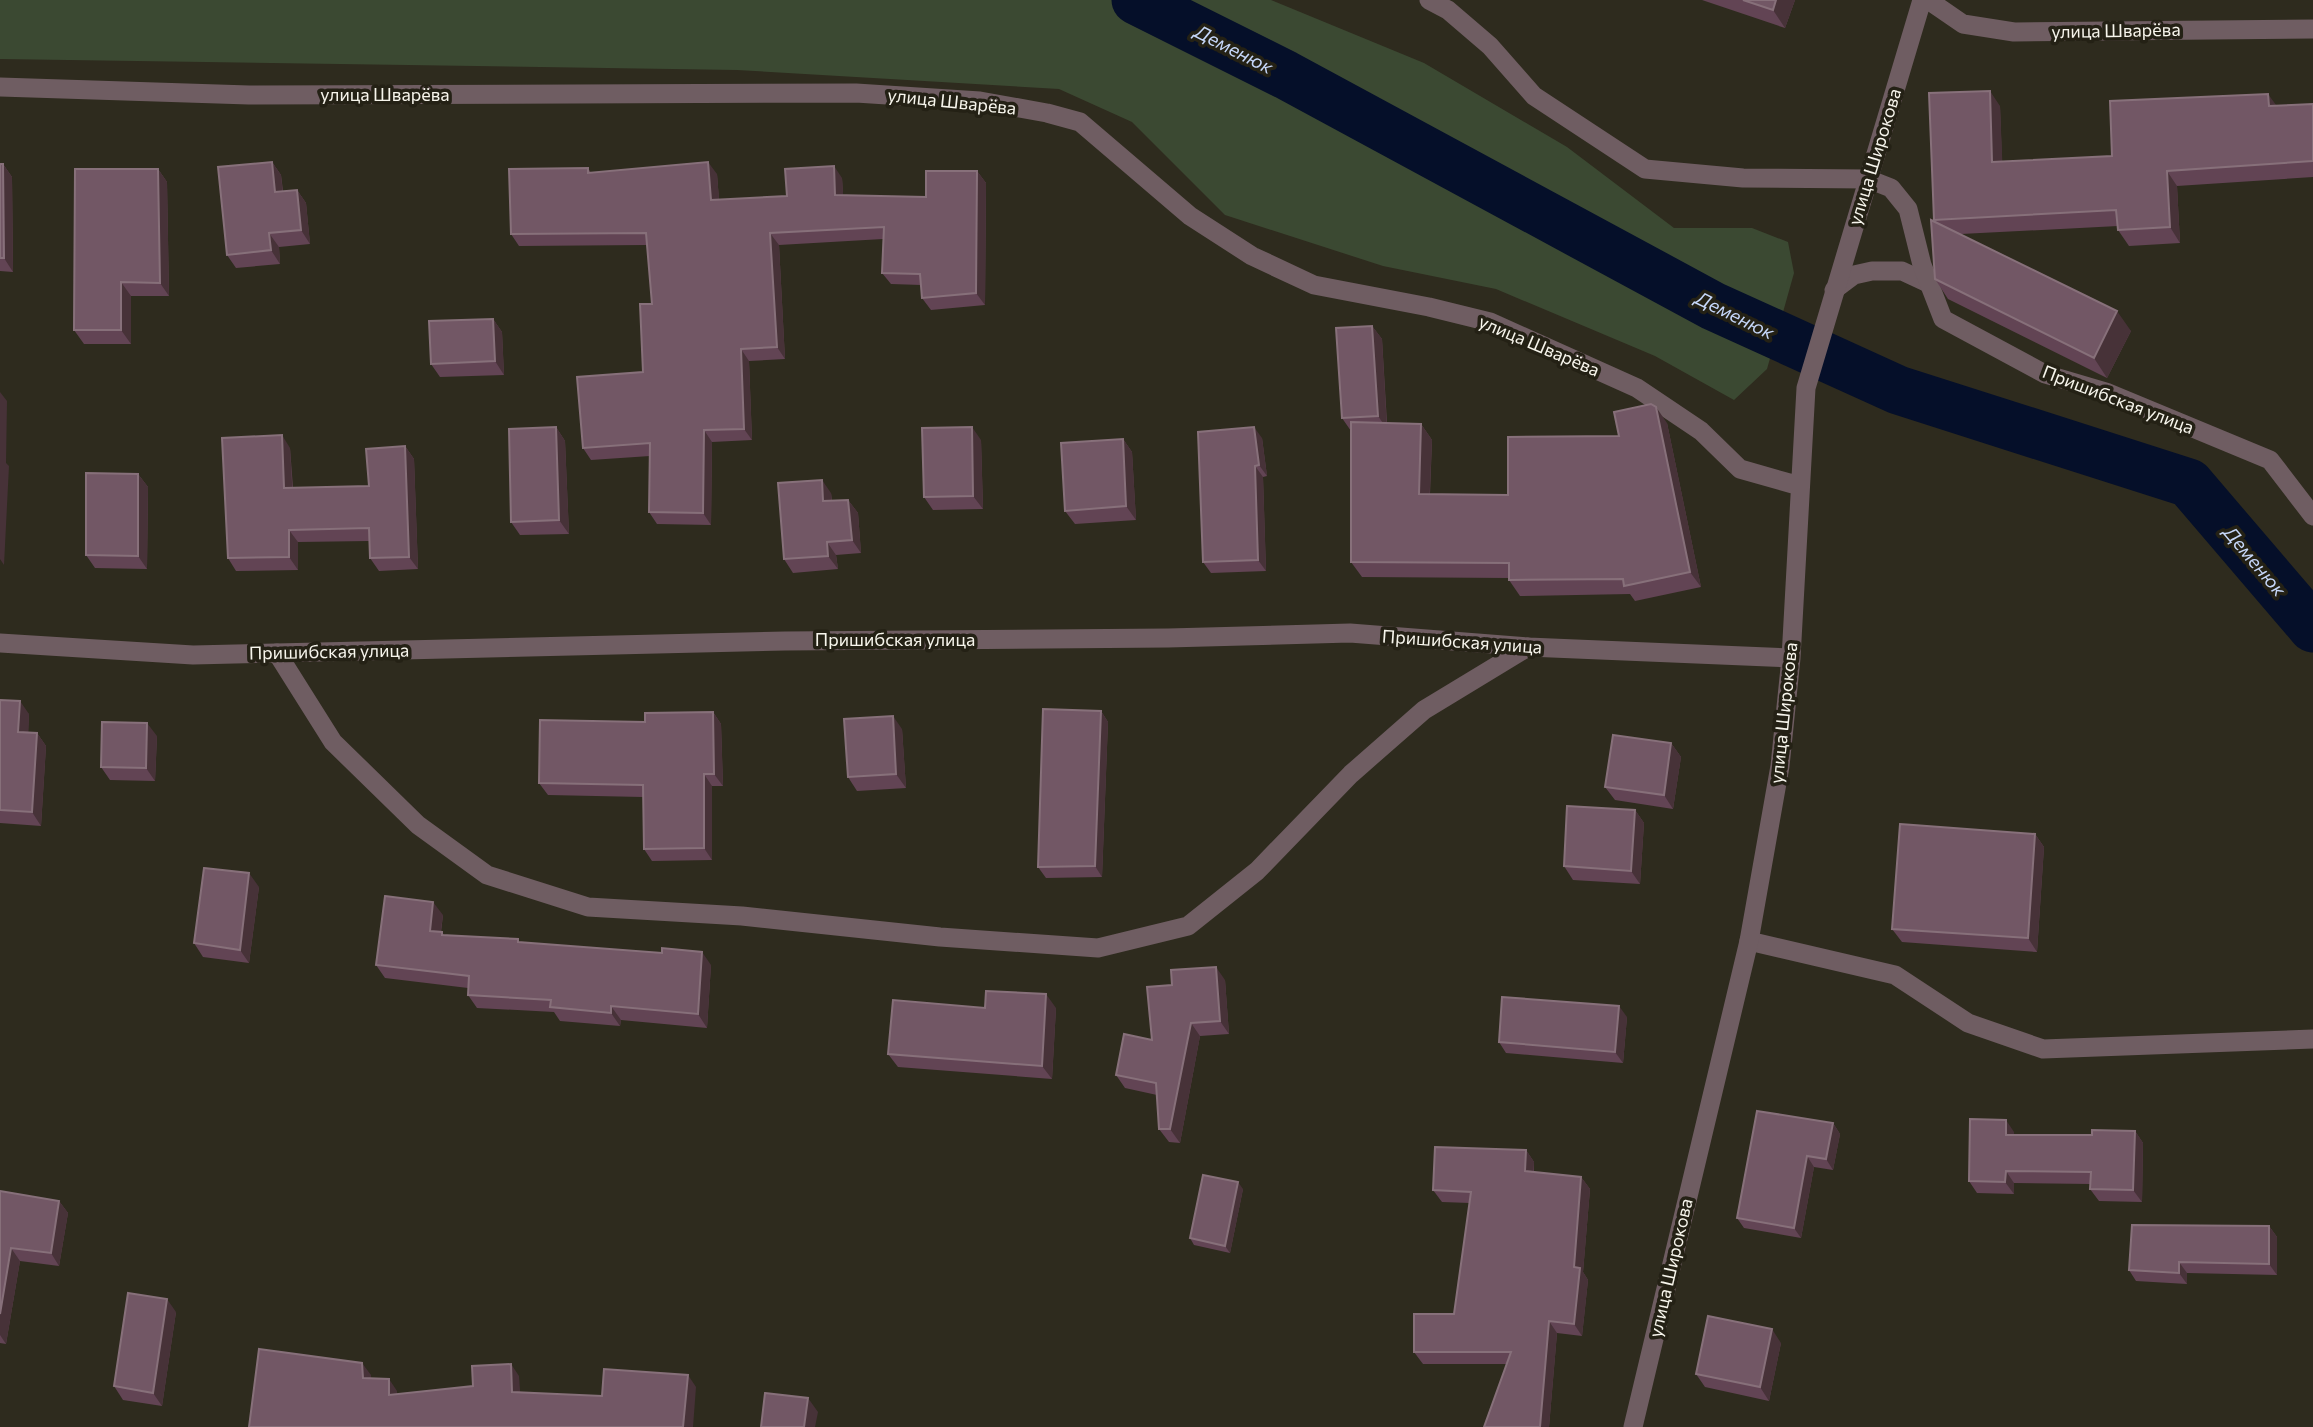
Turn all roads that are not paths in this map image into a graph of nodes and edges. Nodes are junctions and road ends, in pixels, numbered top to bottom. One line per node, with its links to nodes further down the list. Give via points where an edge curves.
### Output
1 (1429, 0): 6 (street, via 1490,46 1534,96 1645,169 1742,178)
2 (1922, 0): 6 (street, улица Широкова)
3 (1928, 0): 4 (street, улица Шварёва, via 1963,24 2014,32)
4 (2313, 29)
5 (0, 87): 9 (street, улица Шварёва, via 249,95 856,93 981,101 1047,113 1080,122 1190,216 1252,256 1314,285 1490,322 1637,388 1701,431 1740,469)
6 (1868, 179): 7 (street, Пришибская улица, via 1891,188 1908,209); 8 (street, улица Широкова)
7 (1930, 284): 8 (street, via 1902,271 1872,271 1854,275); 10 (street, Пришибская улица, via 1943,319 2045,374 2106,392 2270,460)
8 (1834, 290): 9 (street, улица Широкова, via 1806,388)
9 (1800, 486): 14 (street, улица Широкова)
10 (2313, 516)
11 (0, 643): 13 (street, Пришибская улица, via 193,655)
12 (1528, 648): 13 (street, Пришибская улица, via 1350,633); 13 (street, via 1424,709 1351,774 1257,871 1188,926 1098,948 940,937 742,915 588,907 487,875 418,825 333,742); 14 (street, Пришибская улица)
13 (277, 653)
14 (1791, 658): 15 (street, улица Широкова, via 1780,766)
15 (1749, 941): 16 (street, via 1895,975 1968,1023 2043,1049); 17 (street, улица Широкова)
16 (2313, 1039)
17 (1633, 1427)

